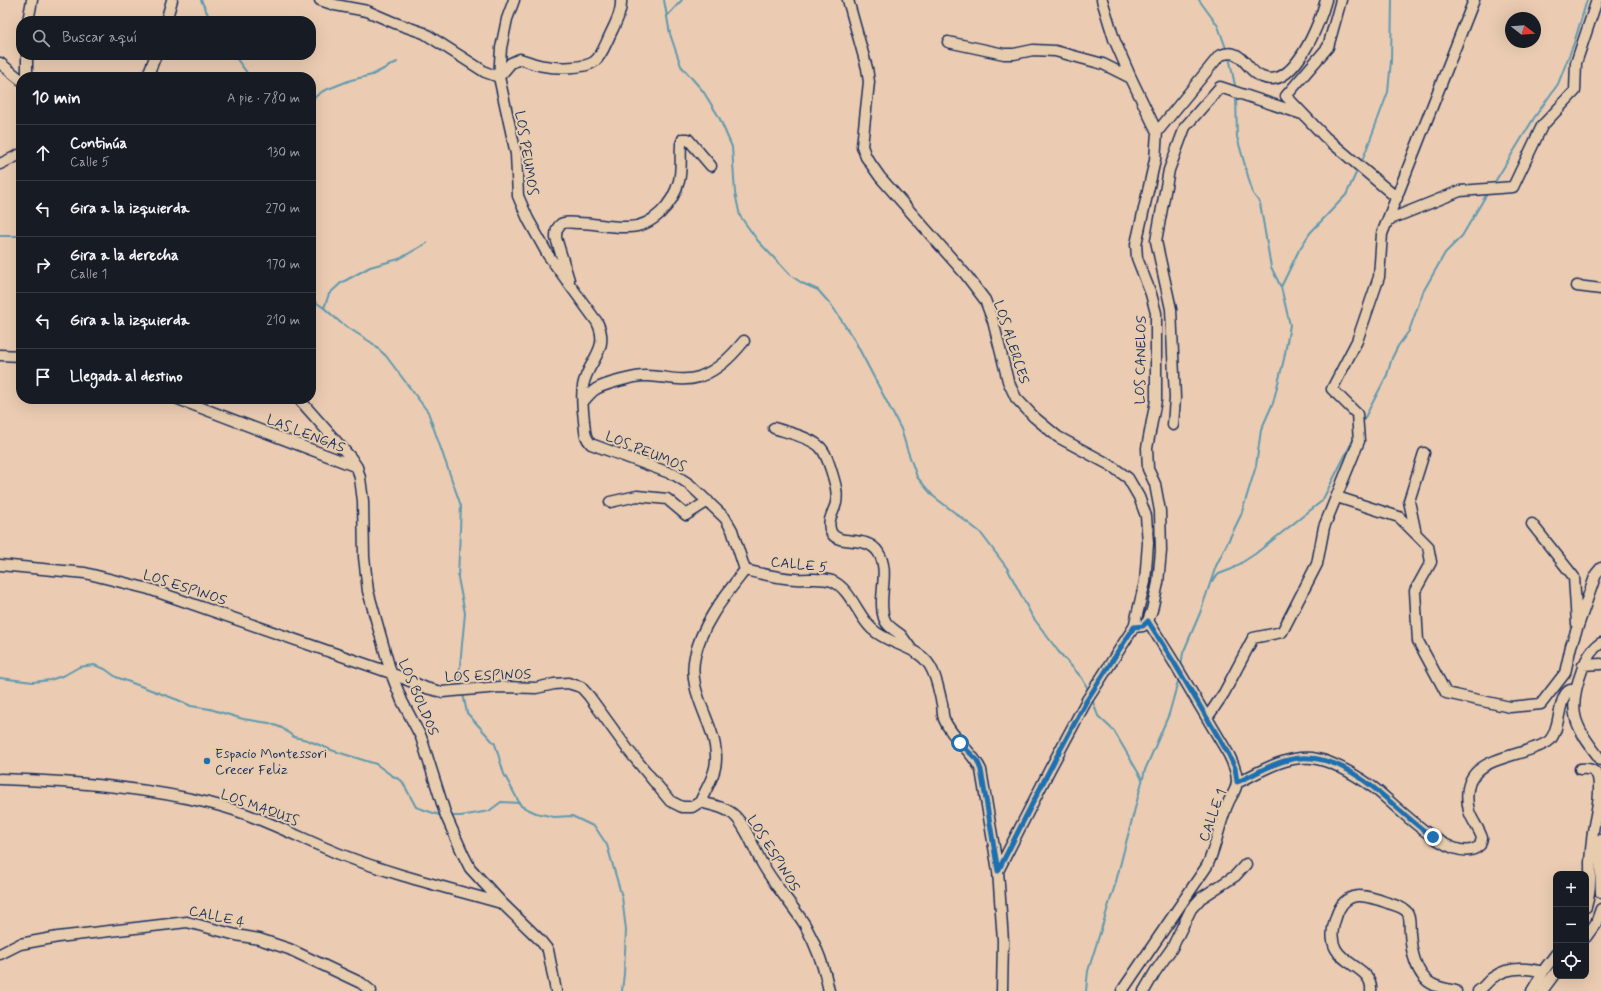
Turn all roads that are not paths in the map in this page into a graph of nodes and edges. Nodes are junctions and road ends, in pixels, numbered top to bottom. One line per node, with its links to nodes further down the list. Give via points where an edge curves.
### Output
1 (32, 0): 12 (street)
2 (172, 0): 13 (street)
3 (320, 0): 21 (street, via 367,11 424,33 485,72)
4 (514, 0): 21 (street, LOS PEUMOS, via 501,48)
5 (621, 0): 21 (street, via 616,22 601,52 589,65 545,66 520,59 511,63)
6 (848, 0): 52 (street, LOS ALERCES, via 868,75 869,94 862,146 866,157 880,177 985,300 1008,381 1016,398 1058,437 1110,464 1128,478 1139,497 1146,516 1148,543 1145,582)
7 (1102, 0): 22 (street, LOS CANELOS, via 1114,39)
8 (1326, 0): 24 (street, via 1309,43 1288,71 1275,78 1265,79 1257,75 1237,55 1230,53 1219,56)
9 (1341, 0): 23 (street, via 1328,47 1286,96)
10 (1474, 0): 28 (street)
11 (1598, 0): 29 (street, via 1576,63 1575,91 1542,126 1513,187 1460,191)
12 (29, 16)
13 (167, 16)
14 (948, 42): 22 (street, via 1004,54 1033,50 1055,51 1103,64)
15 (27, 60): 18 (street)
16 (154, 60): 19 (street)
17 (0, 63): 20 (street)
18 (27, 72)
19 (149, 72)
20 (16, 76)
21 (499, 77): 32 (street, LOS PEUMOS, via 516,154 518,196 548,255)
22 (1131, 78): 24 (street, LOS CANELOS)
23 (1302, 114): 28 (street); 39 (street, via 1220,87 1185,127 1169,170 1156,241 1171,309 1175,398)
24 (1157, 132): 51 (street, LOS CANELOS, via 1156,160 1136,244 1137,258 1152,294 1156,313 1156,400 1146,448 1148,469 1155,484 1160,511 1161,551 1158,583)
25 (16, 156): 26 (street)
26 (0, 164)
27 (711, 166): 32 (street, via 688,140 683,139 679,180 674,193 659,215 648,222 630,227 565,222 561,224 556,232 556,238)
28 (1397, 198): 29 (street)
29 (1388, 220): 43 (street, via 1382,234 1379,276 1357,341 1332,389 1356,414 1359,441)
30 (1577, 286): 31 (street)
31 (1601, 289)
32 (572, 290): 36 (street, LOS PEUMOS, via 601,330 599,352 583,386)
33 (744, 341): 36 (street, via 731,358 716,369 698,377 680,380 643,376 598,388)
34 (0, 355): 35 (street)
35 (16, 356)
36 (583, 402): 44 (street, LOS PEUMOS, via 586,437 591,444 675,476 689,484)
37 (191, 404): 42 (street, LAS LENGAS)
38 (303, 404): 42 (street, LOS BOLDOS, via 352,458)
39 (1173, 425)
40 (774, 428): 55 (street, via 820,446 835,481 837,495 830,519 831,532 835,538 866,543 878,551 883,564 884,619)
41 (1424, 453): 47 (street, via 1409,501)
42 (357, 467): 58 (street, LOS BOLDOS, via 360,478 368,591)
43 (1337, 497): 47 (street, via 1399,517); 60 (street, via 1324,527 1317,564 1282,632 1253,638 1224,693)
44 (708, 501): 45 (street, via 686,515 667,499 637,496); 50 (street, LOS PEUMOS, via 725,518 732,530)
45 (610, 502)
46 (1532, 524): 53 (street, via 1574,577)
47 (1416, 534): 53 (street, via 1428,546 1431,562 1414,591 1418,642 1446,693 1510,707 1541,704 1565,673)
48 (0, 565): 58 (street, LOS ESPINOS, via 85,573 149,589)
49 (1601, 568): 53 (street, via 1596,574)
50 (745, 570): 55 (street, CALLE 5, via 770,576 832,582 843,588 860,617 872,630 888,641); 65 (street, via 706,626 694,656 694,679 698,699 714,740 716,760 712,777)
51 (1148, 621): 52 (street, via 1143,626); 60 (street, CALLE 1)
52 (1134, 627): 68 (street, LOS ALERCES, via 1083,707)
53 (1577, 628)
54 (1601, 643): 57 (street, via 1591,651)
55 (913, 651): 68 (street, CALLE 5, via 923,657 930,666 944,718 951,733 977,760 981,770)
56 (1601, 664): 57 (street)
57 (1584, 665): 59 (street)
58 (391, 673): 65 (street, LOS ESPINOS, via 442,692 500,687 536,688 568,683 581,687 670,800 682,807 692,807); 71 (street, LOS BOLDOS, via 421,737 446,816 463,854 470,868)
59 (1575, 690): 61 (street, via 1573,712 1576,722 1582,736); 64 (street, via 1567,691 1565,694 1557,727 1548,742 1488,763 1475,774 1469,787 1468,804 1482,840 1479,847 1474,849 1456,848 1433,837 1374,788 1326,761 1311,758 1288,760)
60 (1207, 718): 64 (street, CALLE 1, via 1232,761)
61 (1601, 760)
62 (1580, 769): 70 (street, via 1589,769 1596,773 1600,789 1600,801 1592,835)
63 (0, 779): 71 (street, LOS MAQUIS, via 116,787 214,804 396,874)
64 (1237, 782): 82 (street, CALLE 1, via 1207,866)
65 (700, 802): 80 (street, LOS ESPINOS, via 717,806 734,815 743,828 779,890 805,926 820,959)
66 (1601, 840): 69 (street)
67 (1246, 864): 83 (street, via 1235,876 1190,909 1174,944)
68 (998, 871): 81 (street, via 1003,941)
69 (1601, 893)
70 (1589, 894)
71 (502, 903): 79 (street, LOS BOLDOS, via 548,950)
72 (1601, 909): 73 (street, via 1596,923)
73 (1589, 932)
74 (0, 954): 78 (street, CALLE 4, via 20,944 58,937 188,922 289,949 361,983)
75 (1553, 958): 76 (street)
76 (1543, 972): 86 (street, via 1528,969 1508,970 1492,978); 87 (street)
77 (1553, 976): 88 (street)
78 (371, 991)
79 (556, 991)
80 (829, 991)
81 (1002, 991)
82 (1122, 991)
83 (1144, 991)
84 (1371, 991): 85 (street, via 1368,978 1339,955 1332,936 1339,906 1356,896 1368,896 1404,909 1409,917 1412,947 1421,974 1431,983)
85 (1456, 991)
86 (1478, 991)
87 (1532, 991)
88 (1542, 991)

